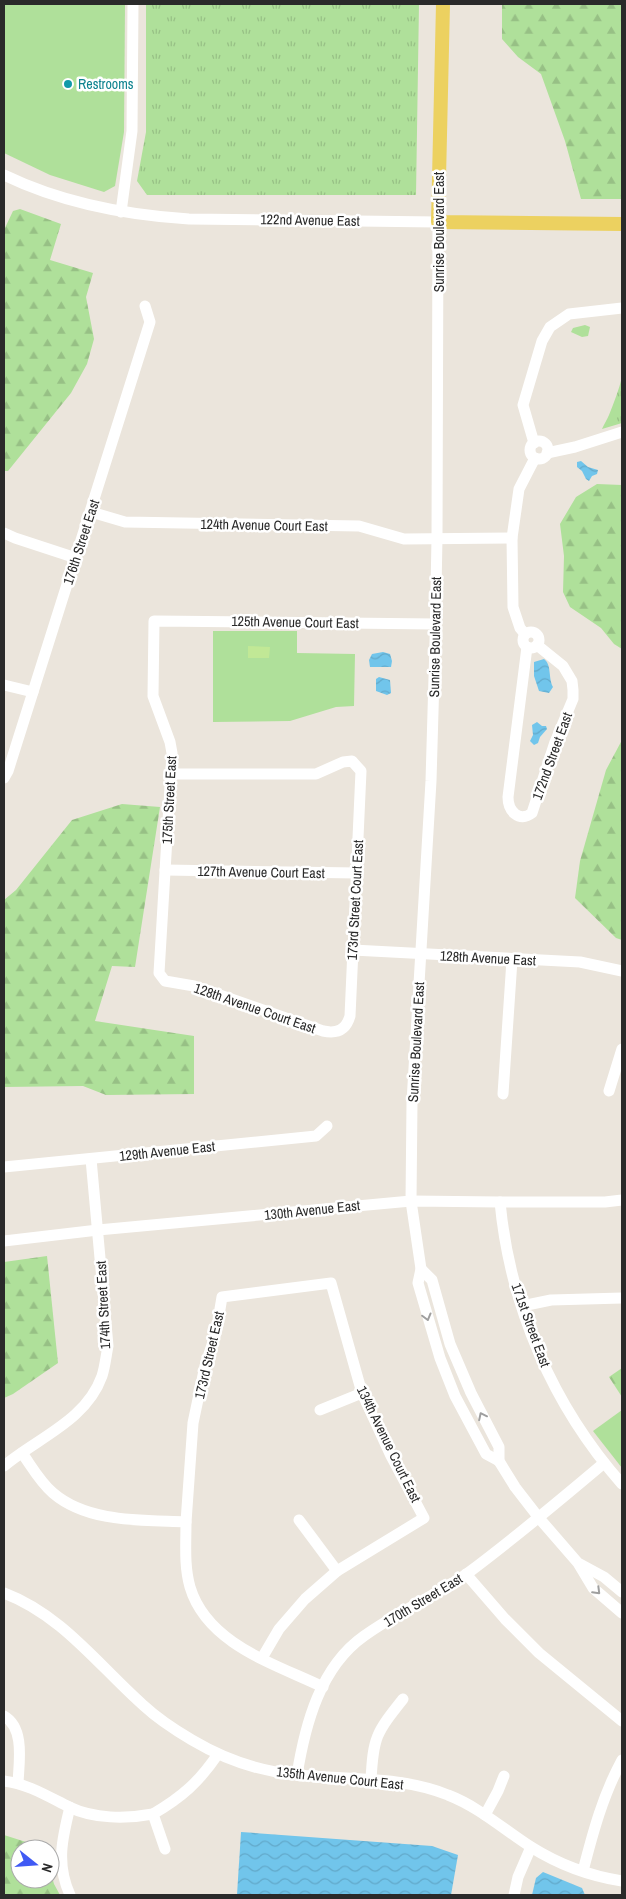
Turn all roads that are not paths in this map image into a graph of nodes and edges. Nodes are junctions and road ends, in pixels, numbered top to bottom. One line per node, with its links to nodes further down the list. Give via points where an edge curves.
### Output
1 (133, 4): 4 (street, via 132,131)
2 (443, 4): 5 (main road, Sunrise Boulevard East)
3 (5, 178): 4 (street, 122nd Avenue East, via 54,195)
4 (122, 212): 5 (street, 122nd Avenue East, via 189,219)
5 (438, 222): 6 (main road, 122nd Avenue East); 15 (street, Sunrise Boulevard East)
6 (622, 224)
7 (145, 306): 13 (street, 176th Street East, via 150,322)
8 (622, 308): 10 (street, via 568,314 550,327 542,341 524,405)
9 (622, 432): 11 (street)
10 (534, 443): 11 (street, via 545,444); 12 (street, via 530,452)
11 (547, 452): 12 (street, via 542,458)
12 (535, 458): 16 (street, via 519,489)
13 (91, 512): 15 (street, 124th Avenue Court East, via 125,522 359,526 404,539); 17 (street, 176th Street East)
14 (4, 533): 17 (street)
15 (437, 538): 16 (street); 19 (street, Sunrise Boulevard East)
16 (512, 538): 20 (street, via 513,607 520,628 526,634 533,632 538,635 539,640)
17 (76, 558): 22 (street, 176th Street East)
18 (154, 621): 19 (street, 125th Avenue Court East); 23 (street, 175th Street East, via 153,696 170,742)
19 (435, 624): 28 (street, Sunrise Boulevard East, via 431,781)
20 (532, 646): 20 (street, 172nd Street East, via 563,666 572,681 573,699 532,812 522,817 509,808 508,797)
21 (4, 684): 22 (street)
22 (33, 692): 24 (street, 176th Street East)
23 (170, 774): 25 (street, 175th Street East); 26 (street, 173rd Street Court East, via 316,774 352,761 361,771)
24 (4, 778)
25 (165, 870): 26 (street, 127th Avenue Court East); 31 (street, 175th Street East, via 159,973)
26 (356, 873): 27 (street, 173rd Street Court East)
27 (353, 950): 28 (street, 128th Avenue East); 32 (street, 173rd Street Court East, via 350,1016)
28 (421, 954): 29 (street, 128th Avenue East); 40 (street, Sunrise Boulevard East, via 412,1111)
29 (512, 960): 30 (street, 128th Avenue East, via 580,962); 35 (street)
30 (622, 971)
31 (165, 981): 32 (street, 128th Avenue Court East, via 194,986 323,1031 338,1032)
32 (344, 1027)
33 (622, 1049): 34 (street)
34 (609, 1090)
35 (503, 1094)
36 (327, 1126): 37 (street, 129th Avenue East, via 316,1136)
37 (91, 1159): 38 (street, 129th Avenue East); 42 (street, 174th Street East)
38 (4, 1167)
39 (622, 1200): 41 (street, 130th Avenue East)
40 (411, 1201): 41 (street, 130th Avenue East); 42 (street, 130th Avenue East); 53 (street, Sunrise Boulevard East, via 421,1269 418,1283 452,1388 486,1454 500,1461)
41 (500, 1202): 46 (street, 171st Street East, via 511,1270)
42 (98, 1230): 43 (street, 130th Avenue East); 49 (street, 174th Street East, via 108,1346 102,1377 87,1402 68,1421)
43 (4, 1241)
44 (331, 1283): 47 (street, 134th Avenue Court East); 55 (street, 173rd Street East, via 222,1297 193,1423)
45 (622, 1298): 46 (street, via 551,1300)
46 (522, 1306): 50 (street, 171st Street East, via 553,1384)
47 (362, 1393): 48 (street); 57 (street, 134th Avenue Court East, via 424,1518)
48 (320, 1410)
49 (22, 1453): 51 (street, 174th Street East); 55 (street, via 40,1480 70,1505 124,1519)
50 (604, 1463): 52 (street, 171st Street East); 53 (street, 170th Street East)
51 (4, 1466)
52 (622, 1484)
53 (539, 1518): 56 (street, Sunrise Boulevard East); 58 (street, 170th Street East)
54 (298, 1520): 57 (street)
55 (186, 1522): 62 (street, via 186,1568 199,1608 224,1636)
56 (578, 1563): 60 (street, via 604,1577); 61 (street, one-way to 61, via 593,1588)
57 (337, 1571): 62 (street, via 305,1599 279,1629)
58 (466, 1574): 63 (street, 170th Street East, via 364,1635 348,1649); 66 (street, via 504,1619 539,1653)
59 (4, 1592): 67 (street, 135th Avenue Court East, via 54,1619 144,1706 170,1726)
60 (622, 1592)
61 (622, 1613)
62 (262, 1658): 63 (street)
63 (323, 1687): 69 (street, 170th Street East, via 302,1741)
64 (403, 1699): 71 (street, via 381,1726 376,1738 372,1752)
65 (4, 1716): 73 (street, via 14,1725 17,1734 20,1754)
66 (622, 1721)
67 (218, 1754): 69 (street, 135th Avenue Court East, via 258,1768); 75 (street, via 188,1791)
68 (622, 1760): 79 (street, via 598,1814)
69 (297, 1775): 71 (street, 135th Avenue Court East)
70 (504, 1776): 76 (street)
71 (372, 1780): 76 (street, 135th Avenue Court East, via 416,1785 447,1794)
72 (4, 1781): 73 (street)
73 (18, 1783): 74 (street)
74 (70, 1807): 75 (street, via 92,1815 115,1817); 81 (street, via 60,1858)
75 (153, 1814): 78 (street)
76 (485, 1814): 77 (street, 135th Avenue Court East)
77 (531, 1847): 79 (street, 135th Avenue Court East); 82 (street)
78 (165, 1849)
79 (583, 1871): 80 (street, 135th Avenue Court East)
80 (622, 1881)
81 (70, 1895)
82 (514, 1895)

